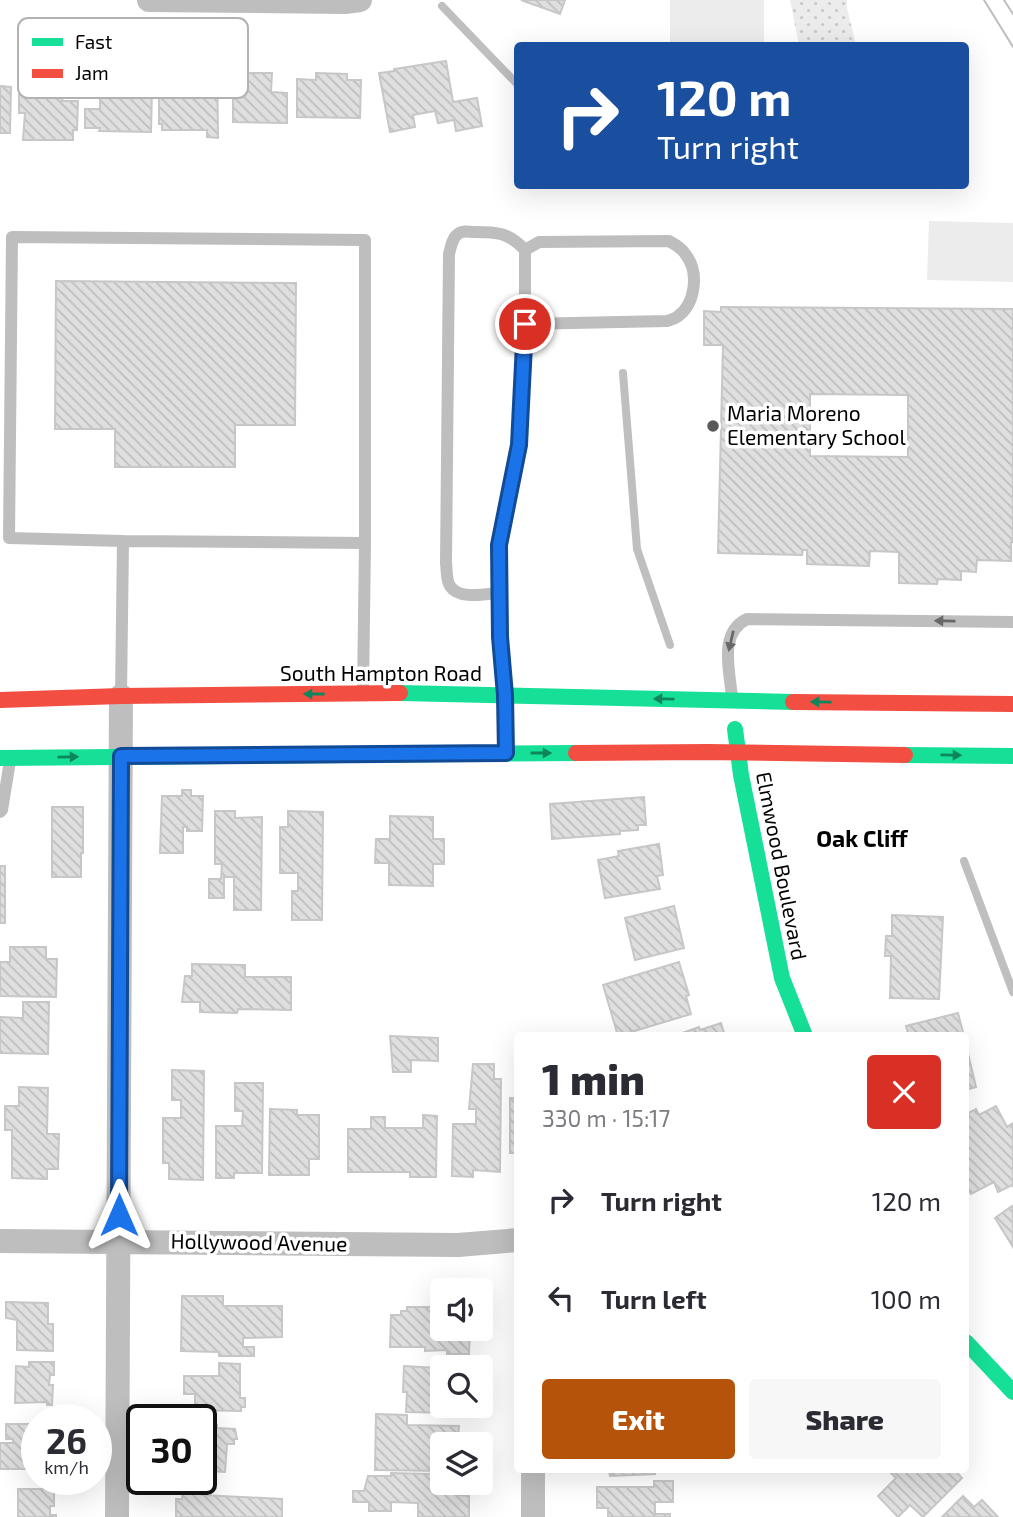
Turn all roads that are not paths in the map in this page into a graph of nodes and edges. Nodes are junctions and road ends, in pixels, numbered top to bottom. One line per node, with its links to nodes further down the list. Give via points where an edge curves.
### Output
1 (149, 0): 2 (street)
2 (360, 0)
3 (525, 250): 4 (lane); 4 (lane, via 539,242 669,241 688,257 694,282 687,307 667,321); 7 (lane, via 498,232 461,232 449,254 448,582 450,588 467,595)
4 (525, 324): 7 (lane, via 519,445 499,545)
5 (123, 541): 6 (lane); 6 (lane, via 9,538 12,237 365,240); 10 (lane)
6 (365, 543): 9 (lane)
7 (499, 593): 12 (lane)
8 (1013, 622): 13 (lane, one-way to 13, via 747,619 732,632 728,643)
9 (363, 694): 10 (main road, South Hampton Road, one-way to 10); 12 (main road, South Hampton Road)
10 (121, 695): 11 (main road, South Hampton Road); 16 (street)
11 (0, 700)
12 (505, 701): 13 (main road, South Hampton Road, one-way to 12)
13 (732, 701): 14 (main road, South Hampton Road, one-way to 13); 15 (main road, Elmwood Boulevard)
14 (1013, 704)
15 (738, 752): 16 (main road, one-way to 15, via 506,747); 17 (main road, one-way to 17); 20 (main road, Elmwood Boulevard, via 782,978)
16 (121, 756): 18 (main road, one-way to 16); 23 (street)
17 (1013, 756)
18 (5, 757): 19 (lane)
19 (0, 812)
20 (803, 1032)
21 (514, 1240): 23 (street, Hollywood Avenue, via 458,1245)
22 (0, 1241): 23 (street, Hollywood Avenue)
23 (118, 1242): 27 (street)
24 (969, 1345): 25 (main road)
25 (1013, 1392)
26 (533, 1473): 28 (street)
27 (117, 1517)
28 (533, 1517)

